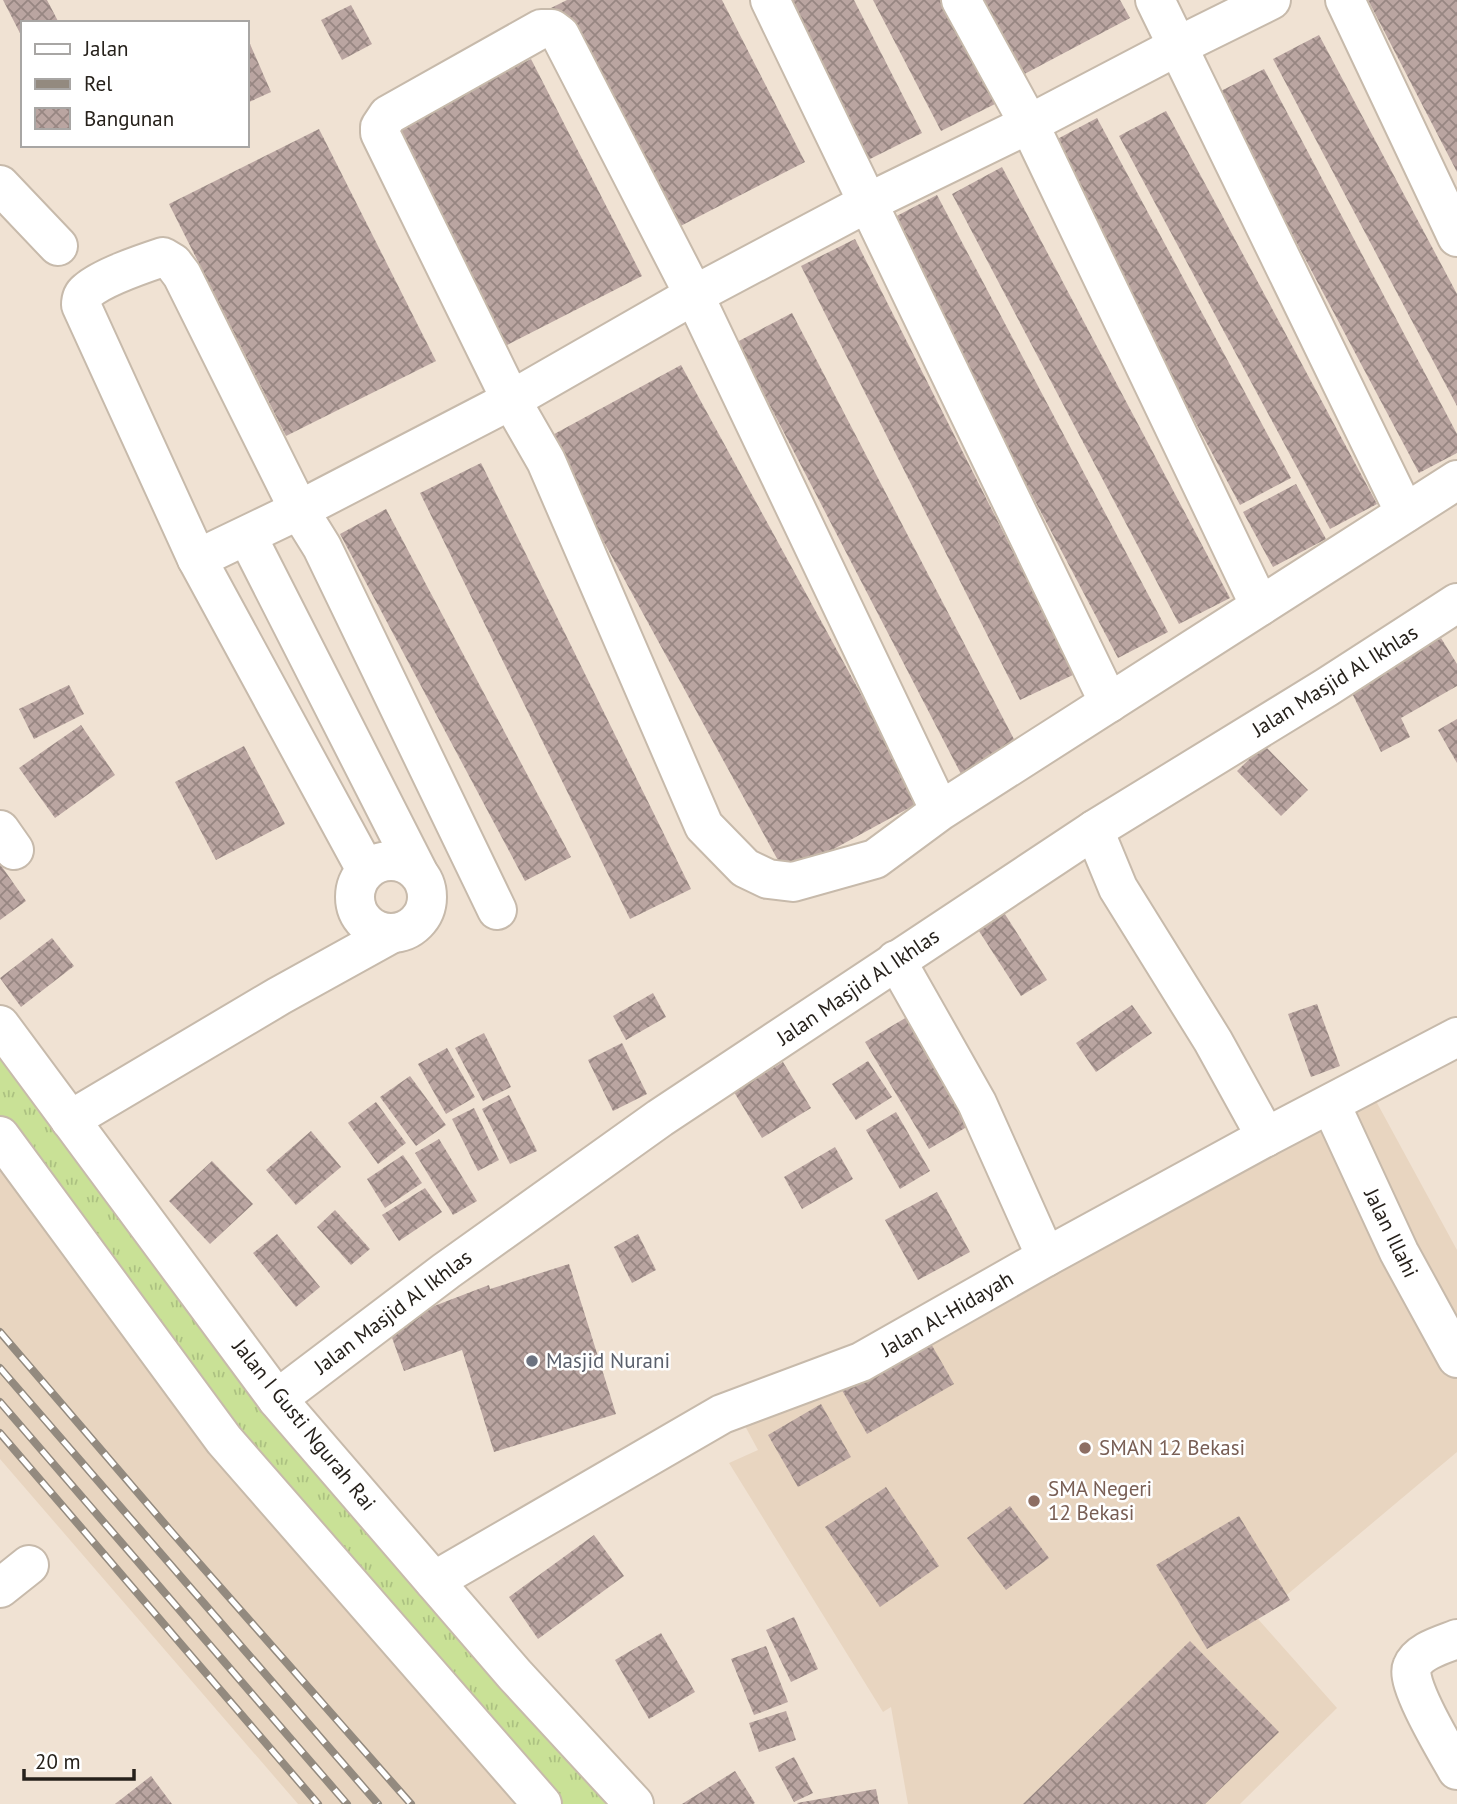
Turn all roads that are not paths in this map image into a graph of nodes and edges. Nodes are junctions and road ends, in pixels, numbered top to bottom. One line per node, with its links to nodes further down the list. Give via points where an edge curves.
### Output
1 (770, 0): 9 (street)
2 (961, 0): 7 (street)
3 (1155, 0): 6 (street)
4 (1270, 0): 6 (street)
5 (1345, 0): 10 (street)
6 (1178, 46): 7 (street); 16 (street)
7 (1030, 124): 9 (street); 20 (street)
8 (0, 186): 11 (street)
9 (869, 202): 12 (street); 21 (street)
10 (1457, 237)
11 (58, 246)
12 (694, 295): 13 (street); 13 (street, via 560,36 552,29 541,29 388,115 380,132); 22 (street)
13 (510, 400): 15 (street); 22 (street, via 546,461 705,826 745,868 768,879 793,883 875,859)
14 (1457, 480): 16 (street)
15 (299, 510): 17 (street); 18 (street, via 173,263 163,257 96,285 81,297 81,305); 26 (street, via 322,547)
16 (1405, 513): 20 (street)
17 (247, 536): 18 (street); 25 (street)
18 (197, 559): 24 (street)
19 (1457, 603): 23 (street, Jalan Masjid Al Ikhlas)
20 (1260, 606): 21 (street)
21 (1109, 703): 22 (street)
22 (940, 811)
23 (1094, 830): 28 (street, Jalan Masjid Al Ikhlas); 34 (street, via 1118,888)
24 (366, 870): 25 (street, via 392,861 406,863); 27 (street, via 354,896 357,911 365,923)
25 (418, 872): 27 (street, via 427,890 426,912 406,932)
26 (497, 910)
27 (391, 934): 32 (street)
28 (897, 960): 35 (street, via 976,1103); 37 (street, Jalan Masjid Al Ikhlas, via 649,1126)
29 (0, 1025): 32 (street, Jalan I Gusti Ngurah Rai)
30 (1457, 1037): 31 (street, Jalan Al-Hidayah)
31 (1331, 1105): 34 (street, Jalan Al-Hidayah); 36 (street, Jalan Illahi, via 1399,1252)
32 (70, 1120): 37 (street, Jalan I Gusti Ngurah Rai)
33 (0, 1136): 43 (street, via 224,1440)
34 (1266, 1137): 35 (street, Jalan Al-Hidayah)
35 (1046, 1257): 39 (street, Jalan Al-Hidayah, via 861,1362 722,1414)
36 (1457, 1358)
37 (277, 1399): 39 (street, Jalan I Gusti Ngurah Rai)
38 (29, 1565): 40 (street)
39 (434, 1581): 44 (street, Jalan I Gusti Ngurah Rai)
40 (0, 1588)
41 (1457, 1639): 42 (street, via 1421,1655 1410,1676)
42 (1457, 1770)
43 (542, 1804)
44 (634, 1804)

